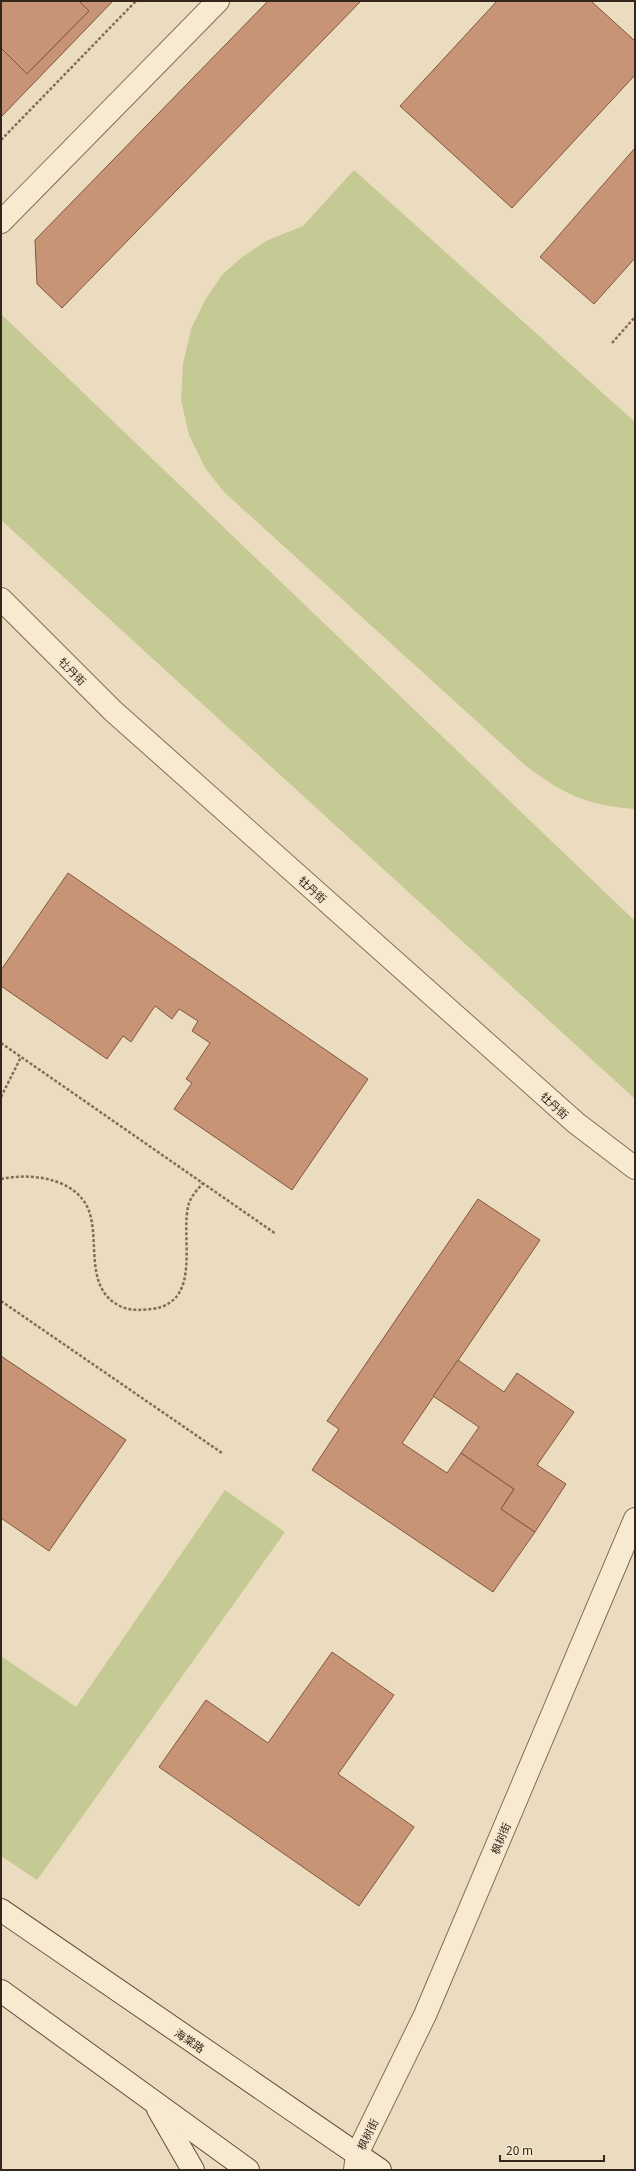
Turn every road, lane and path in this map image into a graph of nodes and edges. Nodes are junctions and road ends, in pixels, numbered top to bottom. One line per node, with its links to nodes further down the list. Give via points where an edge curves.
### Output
1 (136, 1): 3 (path)
2 (218, 1): 4 (street)
3 (1, 140)
4 (1, 222)
5 (635, 317): 6 (path)
6 (612, 342)
7 (1, 599): 11 (street, 牡丹街, via 119,716 576,1123)
8 (1, 1043): 9 (path)
9 (21, 1057): 10 (path); 13 (path)
10 (1, 1096)
11 (635, 1168)
12 (1, 1179): 13 (path, via 54,1179 84,1200 92,1218 95,1264 100,1285 110,1299 123,1307 139,1311 171,1302 183,1287 187,1273 187,1218 190,1202)
13 (203, 1184): 14 (path)
14 (276, 1234)
15 (1, 1301): 16 (path)
16 (222, 1453)
17 (635, 1518): 21 (street, 枫树街, via 425,2015)
18 (1, 1910): 21 (street, 海棠路)
19 (1, 1991): 20 (street)
20 (154, 2103): 22 (street); 23 (street)
21 (356, 2162): 24 (street, 枫树街); 25 (street, 海棠路)
22 (193, 2170)
23 (248, 2170)
24 (338, 2170)
25 (380, 2170)

